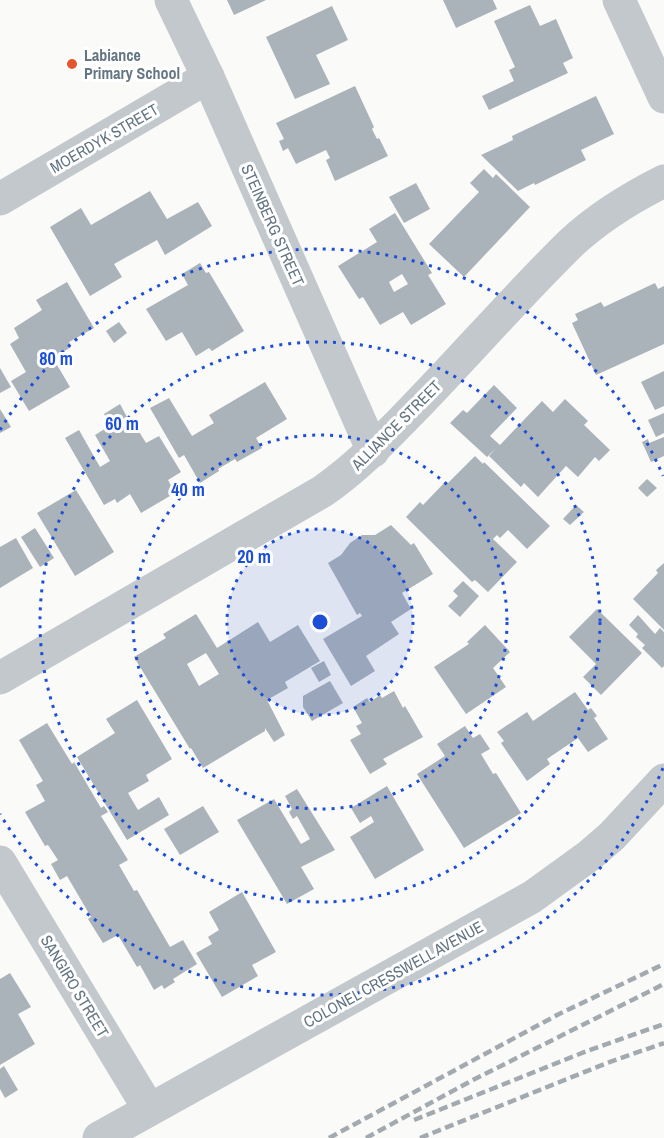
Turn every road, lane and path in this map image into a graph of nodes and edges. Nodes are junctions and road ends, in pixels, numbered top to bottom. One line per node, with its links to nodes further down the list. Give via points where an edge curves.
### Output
1 (171, 0): 3 (street, STEINBERG STREET)
2 (619, 0): 4 (street)
3 (208, 77): 6 (street, MOERDYK STREET); 7 (street, STEINBERG STREET)
4 (664, 97)
5 (664, 181): 7 (street, ALLIANCE STREET, via 618,206 585,230)
6 (0, 199)
7 (373, 451): 8 (street, ALLIANCE STREET, via 323,491)
8 (0, 678)
9 (664, 780): 11 (street, COLONEL CRESSWELL AVENUE, via 605,842 532,897)
10 (0, 862): 11 (street, SANGIRO STREET)
11 (149, 1109): 12 (street, COLONEL CRESSWELL AVENUE)
12 (99, 1138)

